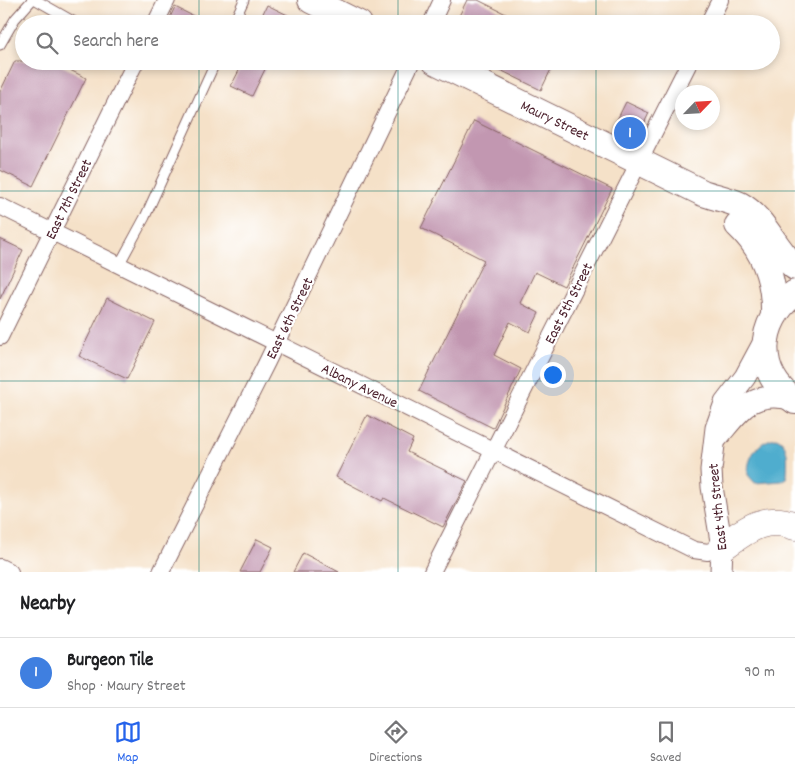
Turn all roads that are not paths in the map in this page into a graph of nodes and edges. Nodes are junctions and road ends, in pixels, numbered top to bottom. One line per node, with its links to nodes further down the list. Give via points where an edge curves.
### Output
1 (32, 0): 8 (lane)
2 (36, 0): 9 (lane)
3 (167, 0): 10 (street)
4 (244, 0): 11 (lane)
5 (311, 0): 12 (main road)
6 (442, 0): 13 (street)
7 (720, 0): 14 (street)
8 (19, 15)
9 (62, 15)
10 (160, 15)
11 (237, 15)
12 (341, 15)
13 (435, 15)
14 (712, 15)
15 (15, 20): 16 (lane)
16 (0, 45)
17 (132, 70): 25 (street, East 7th Street)
18 (212, 70): 26 (lane)
19 (408, 70): 31 (street, East 6th Street)
20 (453, 70): 22 (main road, Maury Street)
21 (686, 70): 22 (street, East 5th Street)
22 (640, 162): 23 (main road, Maury Street); 34 (street, East 5th Street)
23 (703, 193): 27 (main road, Maury Street, via 746,209); 29 (main road, Maury Street, via 741,228 758,250 772,281)
24 (0, 206): 25 (street, Albany Avenue)
25 (52, 232): 26 (street, Albany Avenue); 30 (street, East 7th Street)
26 (120, 266): 31 (street, Albany Avenue)
27 (795, 267)
28 (795, 293): 29 (main road, via 780,306)
29 (770, 326): 32 (main road, Maury Street, via 765,352 768,365 777,384); 33 (street, East 4th Street, via 754,362 722,409)
30 (0, 337)
31 (276, 344): 34 (street, Albany Avenue); 39 (street, East 6th Street)
32 (793, 400): 33 (street, East 4th Street, via 773,396 754,401 740,411)
33 (714, 442): 36 (street, East 4th Street, via 712,487)
34 (494, 451): 36 (street, Albany Avenue, via 694,550); 40 (street, East 5th Street)
35 (795, 526): 36 (highway, via 766,522 745,531)
36 (722, 559)
37 (0, 567): 38 (street)
38 (10, 572)
39 (161, 572)
40 (432, 572)

